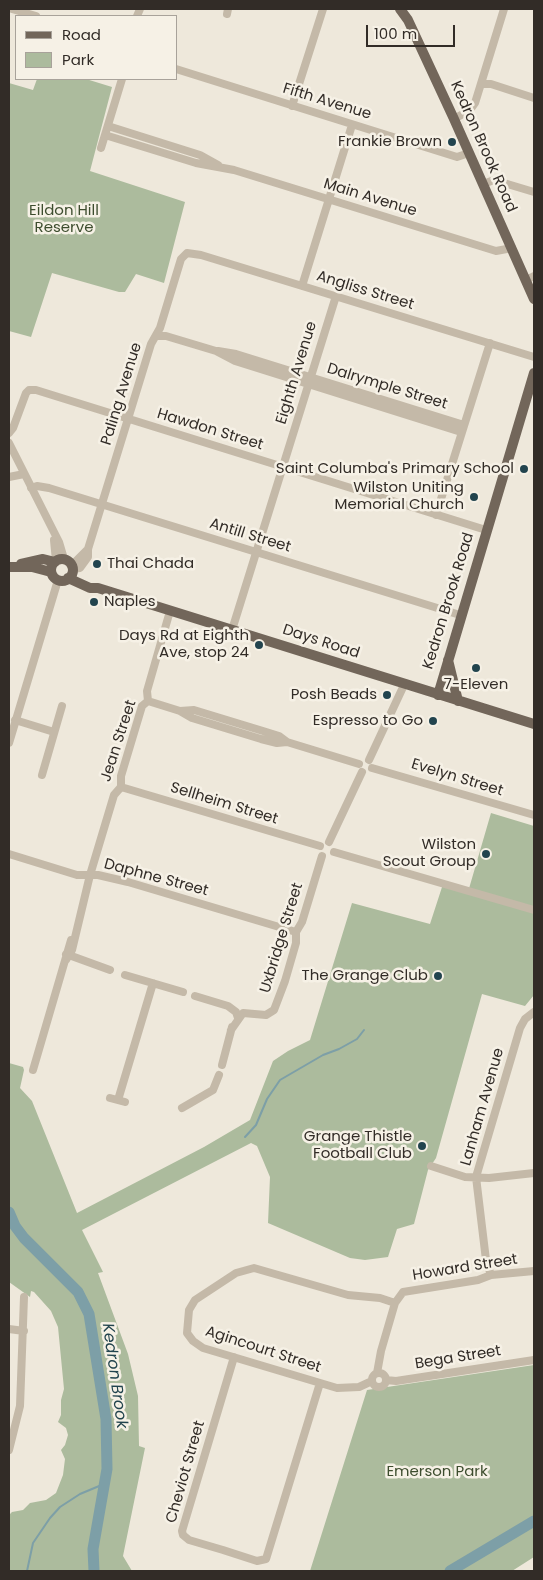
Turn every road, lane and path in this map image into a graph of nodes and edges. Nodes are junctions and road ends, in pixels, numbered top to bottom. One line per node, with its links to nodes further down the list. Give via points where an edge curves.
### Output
1 (12, 9): 5 (street)
2 (323, 9): 10 (street)
3 (400, 9): 11 (main road, Kedron Brook Road)
4 (504, 9): 8 (street)
5 (33, 15)
6 (178, 71): 10 (street, Fifth Avenue)
7 (122, 80): 13 (street)
8 (480, 84): 9 (street, via 491,84); 11 (street, via 473,107)
9 (534, 98)
10 (292, 106): 12 (street, Fifth Avenue)
11 (454, 118): 16 (main road, Kedron Brook Road)
12 (352, 125): 16 (street, Fifth Avenue, via 457,157); 20 (street)
13 (108, 126): 14 (street); 17 (street, Main Avenue, via 200,155)
14 (105, 135): 15 (street); 17 (street, Main Avenue, via 196,163)
15 (101, 148)
16 (469, 153): 18 (main road, Kedron Brook Road)
17 (220, 166): 20 (street, Main Avenue)
18 (483, 184): 19 (street, via 494,180); 21 (main road, Kedron Brook Road)
19 (534, 192)
20 (329, 199): 21 (street, Main Avenue, via 496,251); 24 (street)
21 (512, 248): 23 (main road, Kedron Brook Road)
22 (188, 252): 24 (street, Angliss Street); 27 (street, Paling Avenue, via 181,259)
23 (530, 278): 26 (main road, Kedron Brook Road)
24 (302, 286): 25 (street, Angliss Street)
25 (336, 296): 28 (street, Angliss Street); 31 (street, Eighth Avenue)
26 (534, 299)
27 (157, 336): 31 (street, Dalrymple Street, via 236,354); 32 (street, Paling Avenue, via 151,344)
28 (490, 343): 29 (street, Angliss Street); 33 (street)
29 (534, 357)
30 (534, 373): 42 (main road, Kedron Brook Road)
31 (309, 380): 33 (street, Dalrymple Street); 36 (street, Eighth Avenue)
32 (128, 419): 34 (street, Hawdon Street, via 31,390 24,396); 36 (street, Hawdon Street); 40 (street, Paling Avenue)
33 (463, 428): 41 (street)
34 (9, 433)
35 (9, 444): 37 (street)
36 (282, 467): 41 (street, Hawdon Street); 43 (street, Eighth Avenue)
37 (24, 474): 38 (street); 39 (street)
38 (9, 477)
39 (31, 488): 40 (street, Antill Street, via 44,486); 45 (street, via 53,534)
40 (102, 504): 43 (street, Antill Street); 45 (street, Paling Avenue, via 88,549)
41 (436, 515): 42 (street, Hawdon Street)
42 (486, 530): 47 (main road, Kedron Brook Road)
43 (256, 552): 47 (street, Antill Street); 48 (street, Eighth Avenue)
44 (13, 566): 45 (main road, via 36,559 50,559)
45 (63, 569): 46 (main road, Days Road, via 79,574 98,588); 55 (street)
46 (170, 611): 48 (main road, Days Road); 52 (street, Jean Street, via 146,692)
47 (460, 616): 49 (main road, Kedron Brook Road)
48 (232, 630): 50 (main road, Days Road)
49 (448, 657): 51 (main road, Kedron Brook Road); 53 (main road)
50 (404, 685): 51 (main road, Days Road); 59 (street)
51 (438, 695): 53 (main road, Days Road)
52 (148, 701): 60 (street, via 180,712 194,710 279,736 287,742); 62 (street, Jean Street, via 142,706 121,776)
53 (458, 701): 56 (main road, Days Road)
54 (62, 706): 57 (street)
55 (16, 720): 57 (street); 58 (street)
56 (534, 724)
57 (54, 732): 61 (street)
58 (9, 743)
59 (370, 764): 60 (street, via 363,760); 60 (street, via 368,772); 63 (street, Evelyn Street)
60 (361, 768): 64 (street)
61 (42, 775)
62 (122, 787): 65 (street, Sellheim Street); 69 (street, Jean Street, via 114,795)
63 (534, 815)
64 (329, 842): 65 (street); 66 (street)
65 (320, 846): 68 (street)
66 (334, 852): 68 (street); 70 (street)
67 (9, 854): 69 (street, Daphne Street, via 77,875)
68 (322, 856): 71 (street, Uxbridge Street)
69 (90, 875): 71 (street, Daphne Street, via 128,882); 72 (street, Jean Street)
70 (534, 910)
71 (296, 932): 79 (street, Uxbridge Street, via 296,943 274,1009 268,1014 244,1008)
72 (67, 956): 73 (street); 81 (street, Jean Street)
73 (110, 970)
74 (125, 975): 75 (street)
75 (153, 983): 76 (street); 83 (street)
76 (183, 992)
77 (195, 996): 79 (street, Uxbridge Street)
78 (534, 1012): 87 (street, Lanham Avenue, via 520,1028)
79 (238, 1013): 80 (street)
80 (222, 1065)
81 (33, 1070)
82 (219, 1075): 84 (street, via 213,1090)
83 (118, 1100)
84 (182, 1108)
85 (431, 1166): 87 (street, via 465,1177)
86 (534, 1173): 87 (street)
87 (476, 1177): 89 (street, Lanham Avenue)
88 (534, 1271): 89 (street, Howard Street)
89 (490, 1275): 91 (street, Howard Street, via 400,1294)
90 (24, 1296): 93 (street)
91 (395, 1303): 94 (street, Agincourt Street, via 348,1295 254,1268 242,1270 196,1300 189,1310 186,1326 187,1333 196,1344); 96 (street)
92 (9, 1328): 93 (street)
93 (24, 1331): 100 (street, via 20,1406)
94 (234, 1358): 99 (street, Agincourt Street); 99 (street, Cheviot Street, via 182,1530 189,1540 257,1560 266,1559)
95 (534, 1360): 97 (street, Bega Street)
96 (377, 1373): 97 (street, via 383,1374); 98 (street)
97 (386, 1380): 98 (street, via 378,1387)
98 (372, 1382): 99 (street, Agincourt Street, via 349,1389)
99 (320, 1383)
100 (13, 1423): 101 (street)
101 (9, 1450)

